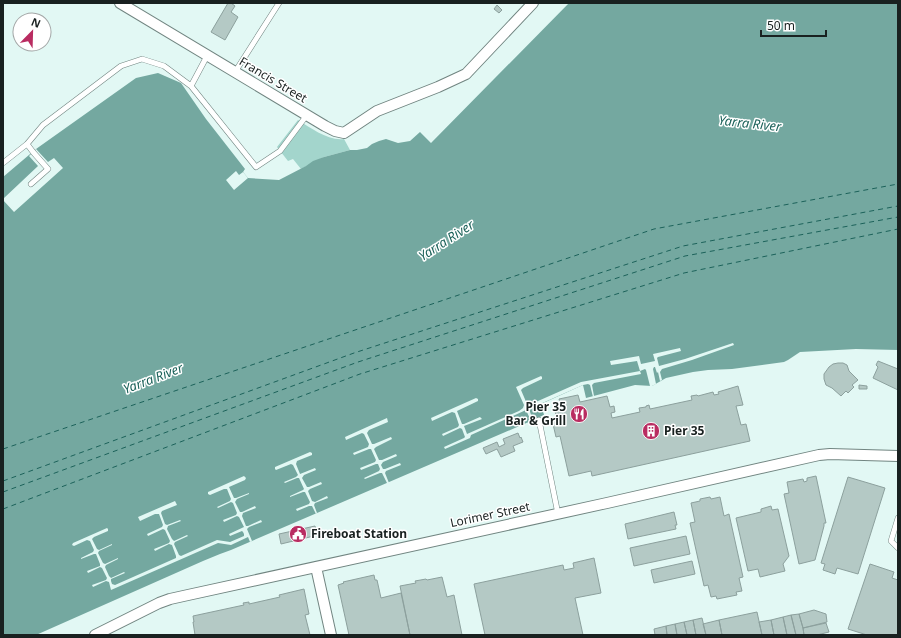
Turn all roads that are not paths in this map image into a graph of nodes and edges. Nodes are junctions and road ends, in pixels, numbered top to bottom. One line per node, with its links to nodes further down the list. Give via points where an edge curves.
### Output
1 (120, 3): 4 (street, Francis Street)
2 (279, 3): 5 (lane)
3 (533, 3): 7 (street, Francis Street, via 466,74 377,111 344,133 335,132)
4 (207, 56): 5 (street, Francis Street); 6 (lane)
5 (235, 72): 7 (street, Francis Street)
6 (191, 86): 7 (lane, via 256,167 280,151); 8 (lane, via 164,66 142,59 121,66 43,125)
7 (306, 115)
8 (27, 144): 9 (lane); 10 (lane, via 48,169)
9 (3, 163)
10 (31, 184)
11 (539, 420): 13 (lane)
12 (898, 456): 13 (street, Lorimer Street, via 825,454)
13 (558, 514): 16 (street, Lorimer Street)
14 (898, 518): 15 (lane, via 891,541)
15 (898, 548)
16 (316, 567): 17 (street, Lorimer Street, via 170,599); 18 (street)
17 (95, 635)
18 (331, 635)

